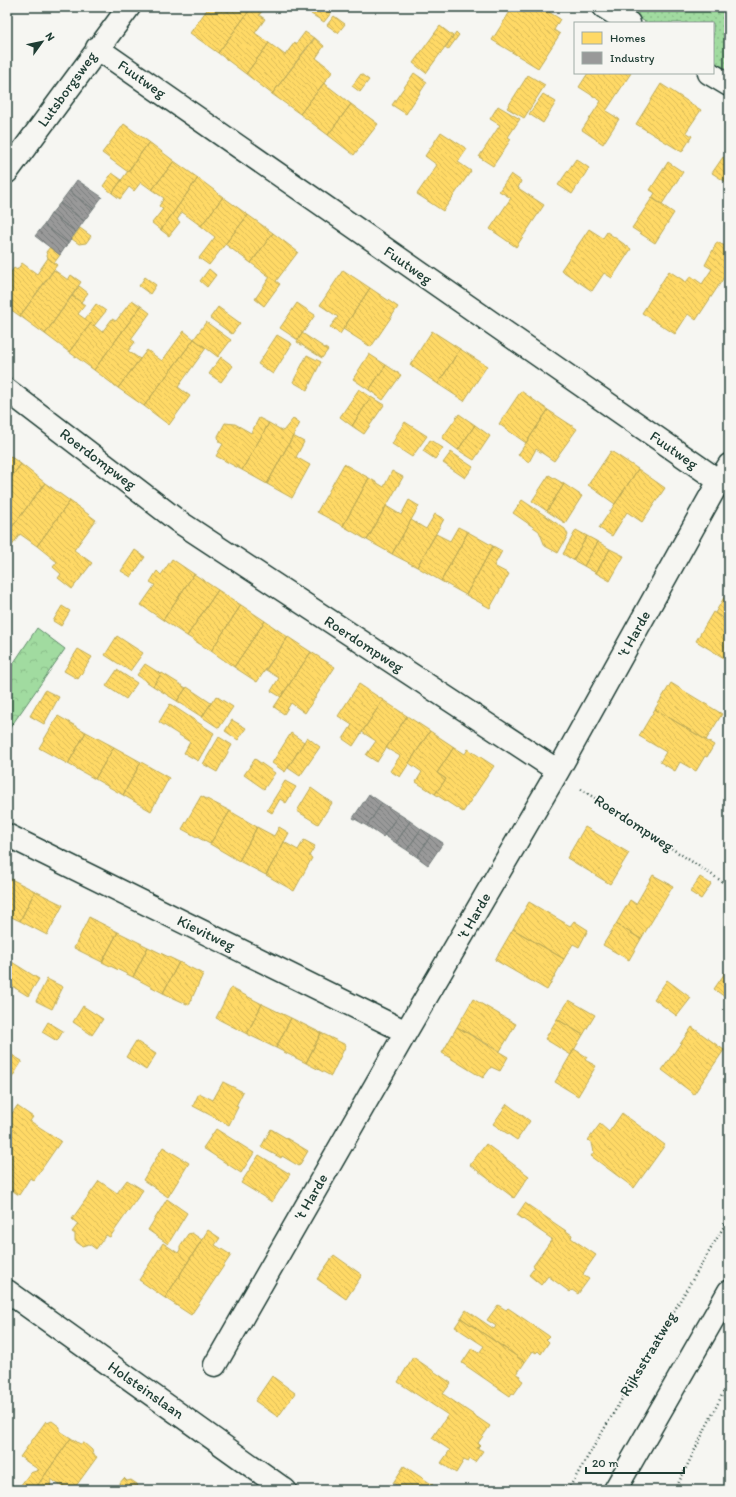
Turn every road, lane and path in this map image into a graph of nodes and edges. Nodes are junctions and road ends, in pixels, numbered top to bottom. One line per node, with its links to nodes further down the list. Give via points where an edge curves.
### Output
1 (129, 7): 4 (street, Lutsborgsweg)
2 (604, 7): 3 (street)
3 (627, 22)
4 (97, 48): 7 (street, Lutsborgsweg); 9 (street, Fuutweg)
5 (711, 74): 6 (street)
6 (729, 85)
7 (7, 172)
8 (7, 390): 10 (street, Roerdompweg, via 178,521)
9 (724, 473): 10 (street, 't Harde)
10 (558, 771): 12 (path, Roerdompweg); 13 (street, 't Harde)
11 (7, 835): 13 (street, Kievitweg)
12 (729, 886)
13 (406, 1032): 17 (street, 't Harde)
14 (729, 1218): 20 (path, Rijksstraatweg)
15 (7, 1291): 19 (street, Holsteinslaan)
16 (729, 1291): 21 (street)
17 (215, 1365)
18 (729, 1381): 22 (path)
19 (285, 1490)
20 (568, 1490)
21 (614, 1490)
22 (675, 1490)

